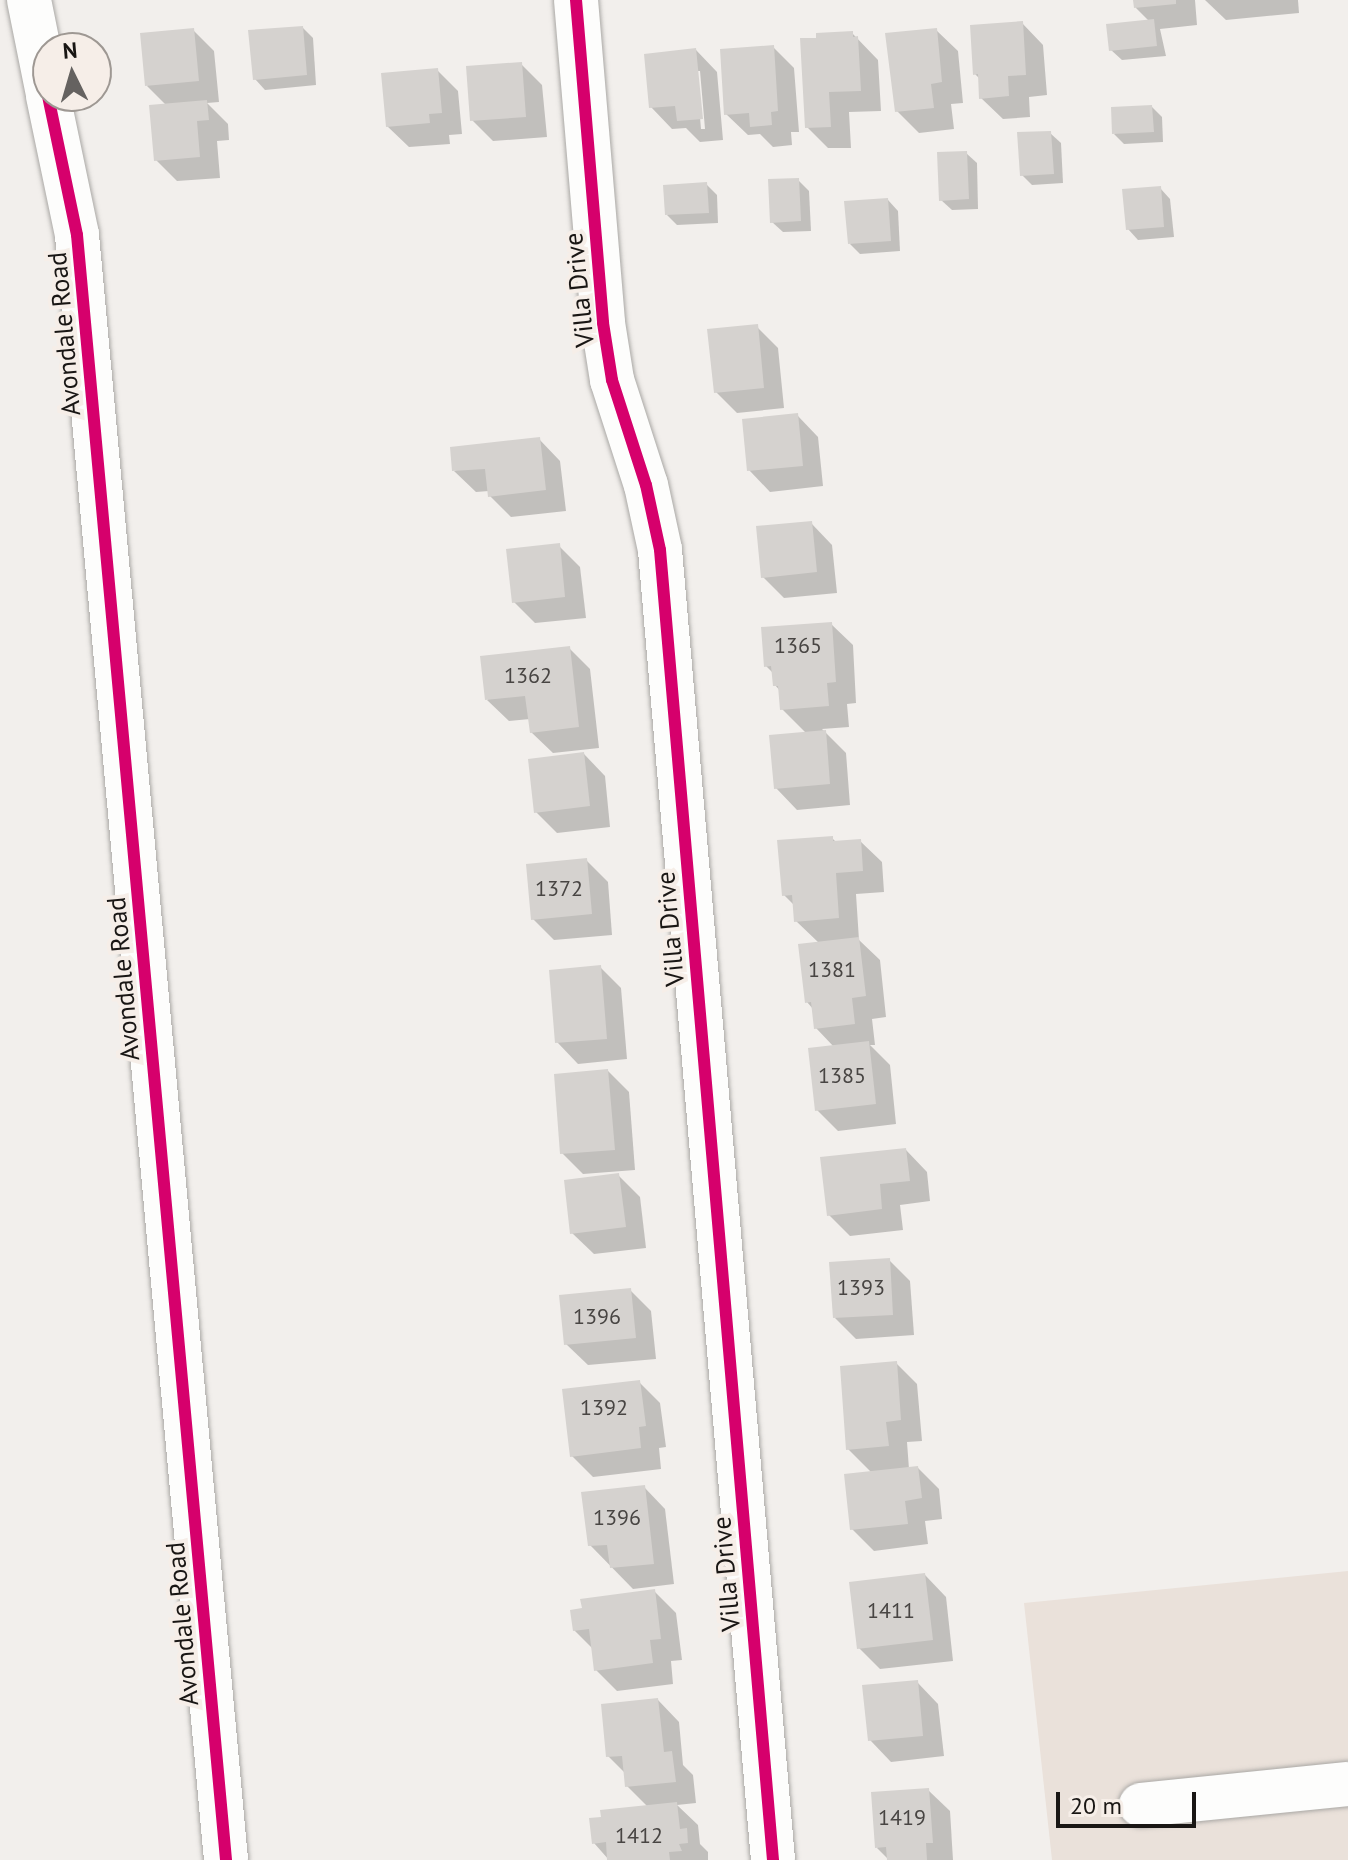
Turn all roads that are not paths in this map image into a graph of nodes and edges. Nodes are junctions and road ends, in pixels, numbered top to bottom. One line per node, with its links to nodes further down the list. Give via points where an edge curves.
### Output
1 (29, 0): 3 (street, Avondale Road)
2 (576, 0): 8 (street, Villa Drive, via 603,323 612,380 646,485 660,550)
3 (35, 32)
4 (52, 112): 7 (street, Avondale Road, via 77,235)
5 (1348, 1784): 6 (street)
6 (1141, 1805)
7 (226, 1860)
8 (773, 1860)

